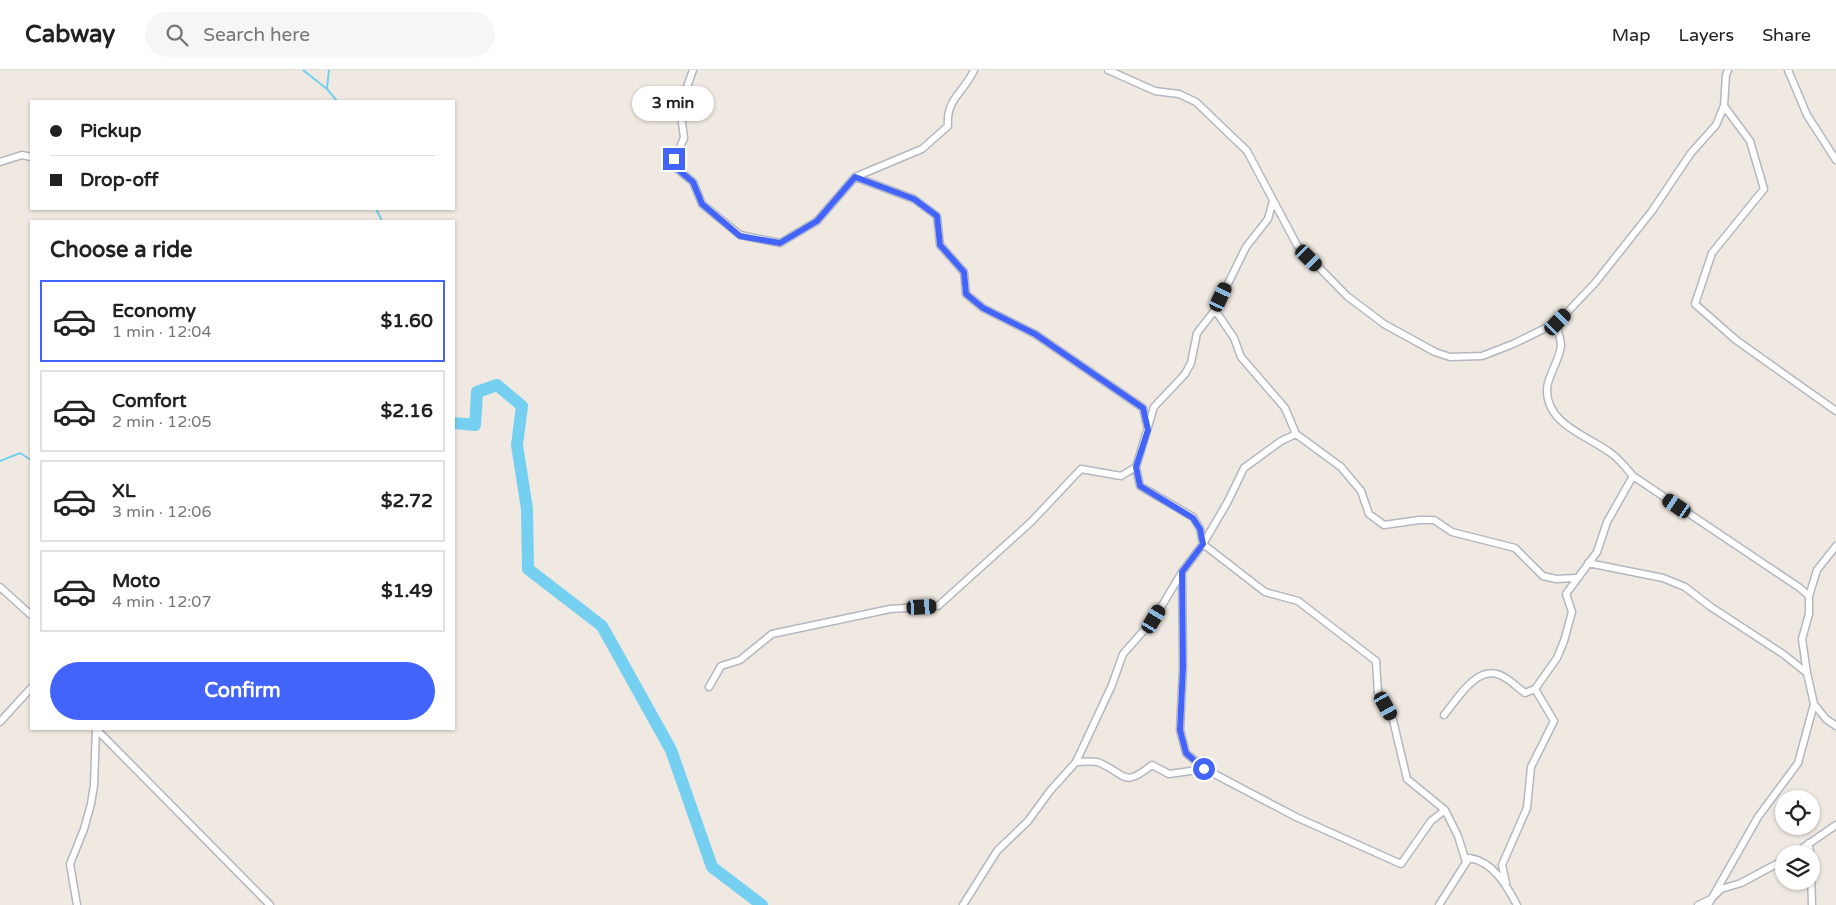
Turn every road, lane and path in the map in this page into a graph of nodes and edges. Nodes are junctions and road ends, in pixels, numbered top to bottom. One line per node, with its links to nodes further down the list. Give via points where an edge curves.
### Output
1 (693, 70): 10 (street, via 680,107 684,138 674,159 675,167 693,182 702,204 740,236 780,243 817,221)
2 (974, 70): 10 (street, via 947,112 948,126 922,149)
3 (1108, 70): 11 (street, via 1154,91 1179,94 1196,102 1247,151)
4 (1728, 70): 6 (street)
5 (1788, 70): 8 (street, via 1807,115)
6 (1724, 106): 13 (street, via 1716,125 1691,153 1652,211 1595,283); 14 (street, via 1750,141 1764,188 1712,253 1696,304 1736,340)
7 (30, 158): 9 (street, via 22,155)
8 (1836, 160)
9 (0, 162)
10 (855, 177): 15 (street, via 914,199 937,216 940,245 964,272 966,294 983,308 1035,334 1143,408)
11 (1273, 201): 12 (street, via 1268,218 1246,247); 13 (street, via 1297,245 1347,296 1384,324 1435,352 1450,357 1482,356)
12 (1215, 310): 15 (street, via 1197,334 1191,363 1185,374 1154,407); 16 (street, via 1234,338 1241,357 1285,408)
13 (1558, 322): 18 (street, via 1561,344 1556,367 1546,388 1550,408 1571,428 1612,454)
14 (1836, 411)
15 (1148, 430): 17 (street)
16 (1296, 434): 19 (street, via 1244,468); 23 (street, via 1341,467 1361,491 1369,514 1384,525 1434,520 1452,532 1514,548 1542,576)
17 (1136, 467): 19 (street, via 1140,486 1193,518 1200,529); 28 (street, via 1121,476 1081,469 1031,522 938,606 890,609 772,634 740,660 721,666)
18 (1633, 476): 21 (street, via 1607,522 1597,552); 25 (street)
19 (1203, 544): 22 (street); 39 (street, via 1266,592 1298,601 1376,661 1378,693 1393,720 1407,779)
20 (1836, 546): 25 (street, via 1817,570)
21 (1588, 563): 23 (street); 27 (street, via 1663,578 1685,587)
22 (1182, 572): 37 (street, via 1154,619 1123,654); 38 (street, via 1180,730 1186,753)
23 (1576, 578): 30 (street, via 1566,594 1572,612 1564,641 1557,658)
24 (0, 587): 26 (street)
25 (1808, 596): 27 (street, via 1809,614 1802,639)
26 (30, 614)
27 (1806, 673): 31 (street)
28 (709, 687)
29 (30, 689): 33 (street)
30 (1535, 689): 32 (street, via 1525,693 1500,675 1489,672 1478,676); 45 (street, via 1554,721 1531,767 1527,808 1502,864)
31 (1814, 704): 34 (street); 47 (street, via 1798,763 1758,816)
32 (1444, 715)
33 (0, 722)
34 (1836, 726)
35 (96, 730): 48 (street, via 94,785 84,830 70,864)
36 (97, 730): 49 (street)
37 (1076, 762): 38 (street, via 1098,761 1125,778 1137,777 1152,765 1169,774); 50 (street, via 1028,821 997,850)
38 (1204, 769): 39 (street, via 1296,817 1401,864 1431,821)
39 (1445, 810): 43 (street)
40 (1836, 825): 41 (street)
41 (1809, 843): 42 (street)
42 (1806, 845)
43 (1466, 862): 45 (street, via 1469,858 1489,867); 51 (street)
44 (1775, 865): 47 (street, via 1741,883 1721,889)
45 (1506, 883): 52 (street)
46 (1812, 890): 54 (street)
47 (1710, 902): 53 (street)
48 (77, 905)
49 (270, 905)
50 (963, 905)
51 (1439, 905)
52 (1518, 905)
53 (1698, 905)
54 (1812, 905)

